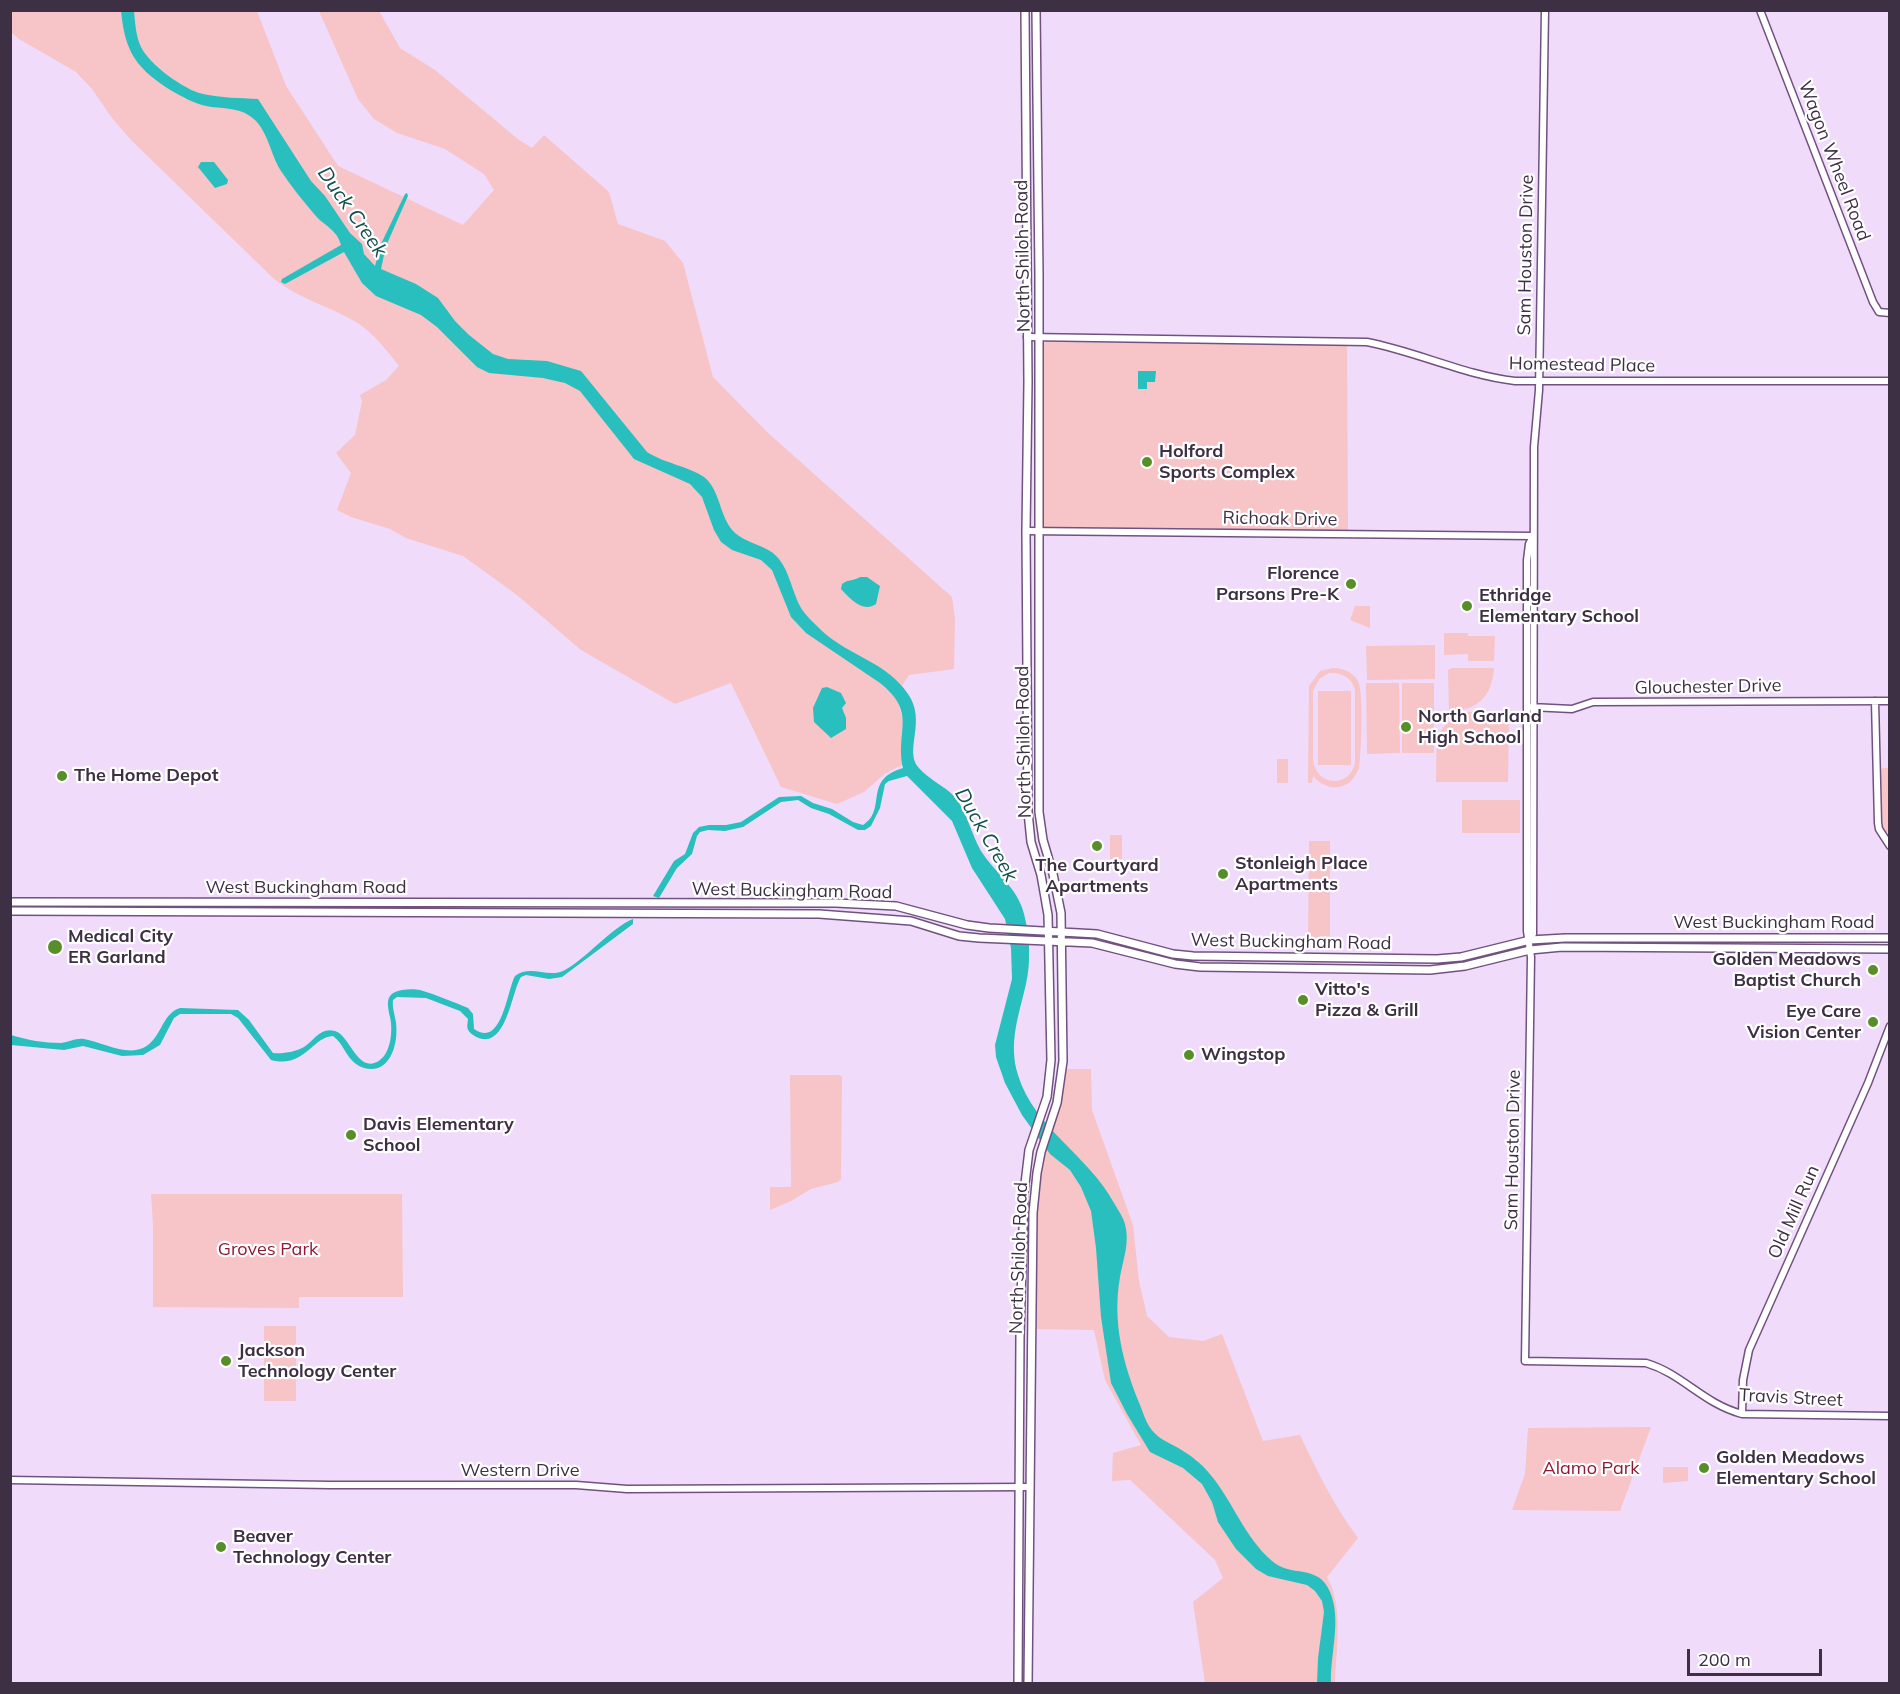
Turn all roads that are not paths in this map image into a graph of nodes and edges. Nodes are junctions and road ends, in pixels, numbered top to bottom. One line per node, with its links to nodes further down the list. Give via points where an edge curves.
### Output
1 (1025, 10): 6 (main road, North Shiloh Road)
2 (1036, 10): 7 (main road, North Shiloh Road)
3 (1545, 10): 9 (street, Sam Houston Drive)
4 (1760, 10): 5 (street, Wagon Wheel Road, via 1873,302 1879,312)
5 (1890, 313)
6 (1027, 337): 7 (street, Homestead Place); 10 (main road, North Shiloh Road)
7 (1039, 337): 9 (street, Homestead Place, via 1367,342 1461,371); 11 (main road, North Shiloh Road)
8 (1890, 381): 9 (street, Homestead Place)
9 (1539, 382): 14 (street, Sam Houston Drive)
10 (1027, 446): 11 (main road); 12 (main road, North Shiloh Road)
11 (1039, 446): 13 (main road, North Shiloh Road)
12 (1026, 531): 13 (street, Richoak Drive); 27 (main road, North Shiloh Road, via 1028,812)
13 (1039, 531): 14 (street, Richoak Drive); 28 (main road, North Shiloh Road, via 1039,812 1060,901)
14 (1533, 536): 17 (street, Sam Houston Drive)
15 (1875, 701): 16 (street, Glouchester Drive); 17 (street, Glouchester Drive, via 1593,702 1572,709); 18 (street, via 1878,823)
16 (1890, 701)
17 (1531, 707): 32 (street, Sam Houston Drive)
18 (1890, 846)
19 (10, 902): 20 (main road, West Buckingham Road)
20 (157, 902): 21 (main road, West Buckingham Road); 24 (main road)
21 (210, 903): 22 (main road, West Buckingham Road); 25 (main road)
22 (589, 904): 26 (main road); 27 (main road, West Buckingham Road, via 896,906 967,925)
23 (10, 911): 24 (main road, West Buckingham Road)
24 (157, 912): 25 (main road, West Buckingham Road)
25 (210, 913): 26 (main road, West Buckingham Road)
26 (593, 913): 30 (main road, West Buckingham Road, via 819,914 911,921 959,936)
27 (1049, 931): 28 (main road, West Buckingham Road); 30 (main road, North Shiloh Road)
28 (1062, 931): 31 (main road, North Shiloh Road); 33 (main road, West Buckingham Road)
29 (1890, 938): 32 (main road, West Buckingham Road)
30 (1049, 940): 31 (main road, West Buckingham Road); 44 (main road, North Shiloh Road, via 1050,1078)
31 (1063, 940): 36 (main road, West Buckingham Road); 45 (main road, North Shiloh Road, via 1063,1061 1057,1103)
32 (1530, 940): 35 (street, Sam Houston Drive); 37 (main road, West Buckingham Road)
33 (1140, 944): 36 (main road); 38 (main road, West Buckingham Road, via 1193,957)
34 (1890, 949): 35 (main road, West Buckingham Road)
35 (1530, 950): 40 (main road, West Buckingham Road); 48 (street, Sam Houston Drive)
36 (1137, 953): 41 (main road, West Buckingham Road, via 1188,966)
37 (1471, 955): 39 (main road, West Buckingham Road); 40 (main road)
38 (1240, 958): 39 (main road, West Buckingham Road); 41 (main road)
39 (1413, 960): 42 (main road)
40 (1472, 965): 42 (main road, West Buckingham Road)
41 (1239, 967): 42 (main road, West Buckingham Road)
42 (1413, 970)
43 (1890, 1026): 49 (street, Old Mill Run, via 1749,1350)
44 (1029, 1150): 45 (main road); 46 (main road, North Shiloh Road)
45 (1041, 1152): 47 (main road, North Shiloh Road, via 1033,1214)
46 (1020, 1336): 47 (main road); 51 (main road, North Shiloh Road)
47 (1032, 1336): 52 (main road, North Shiloh Road)
48 (1525, 1361): 49 (street, Travis Street, via 1646,1363 1674,1375 1703,1398)
49 (1742, 1414): 50 (street, Travis Street)
50 (1890, 1416)
51 (1019, 1447): 52 (main road); 54 (main road, North Shiloh Road)
52 (1030, 1447): 55 (main road, North Shiloh Road)
53 (10, 1480): 54 (street, Western Drive, via 627,1489)
54 (1018, 1487): 55 (street, Western Drive); 56 (main road, North Shiloh Road)
55 (1029, 1487): 57 (main road, North Shiloh Road)
56 (1018, 1683)
57 (1028, 1683)

